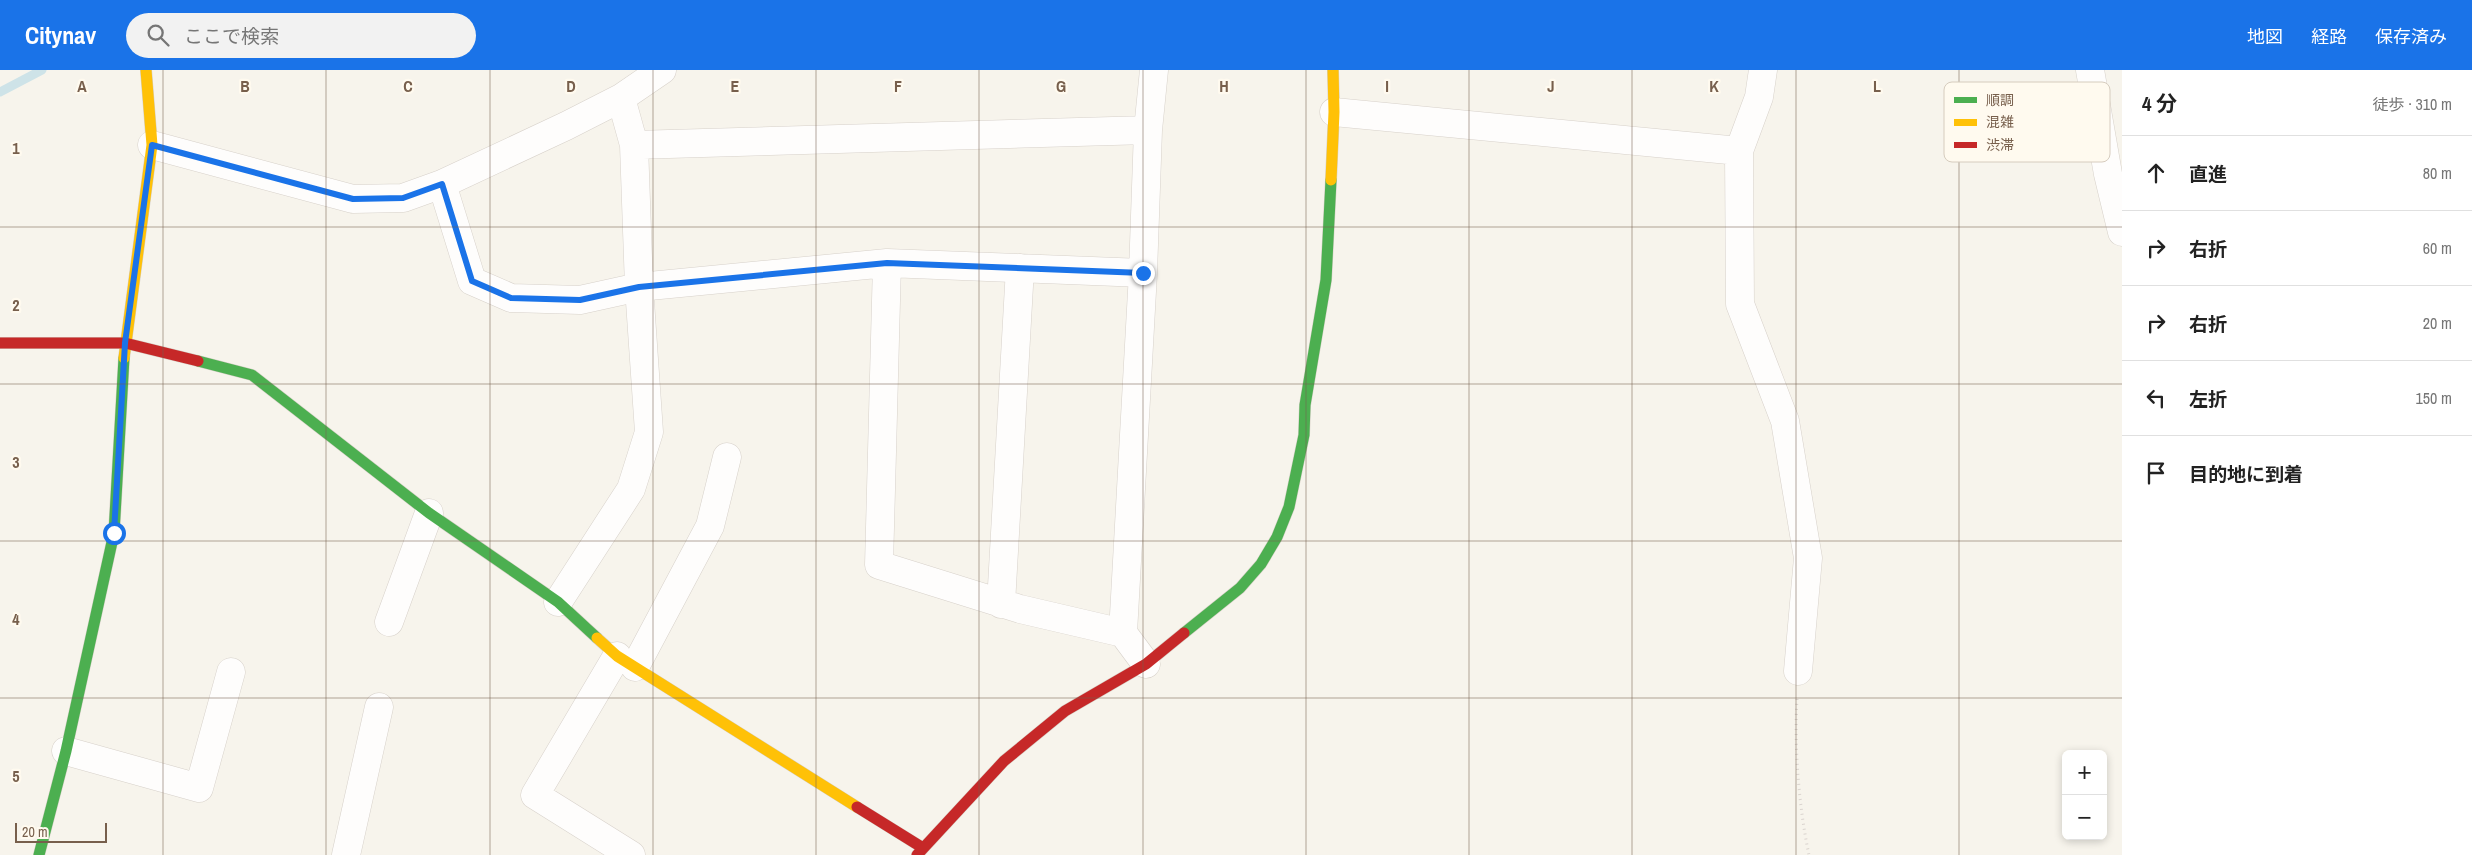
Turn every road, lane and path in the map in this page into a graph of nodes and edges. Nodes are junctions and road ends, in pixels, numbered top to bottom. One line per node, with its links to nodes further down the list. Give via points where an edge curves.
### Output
1 (146, 70): 9 (street)
2 (662, 70): 6 (street)
3 (1154, 70): 8 (street)
4 (1333, 70): 7 (street)
5 (1763, 70): 11 (street, via 1759,96)
6 (621, 98): 10 (street); 13 (street)
7 (1334, 112): 11 (street); 28 (street, via 1326,280 1305,405 1304,436 1289,507 1261,564 1240,588)
8 (1148, 130): 10 (street); 17 (street)
9 (152, 145): 13 (street, via 353,199 403,198); 20 (street)
10 (634, 145): 18 (street)
11 (1739, 151): 29 (street, via 1740,304 1785,421 1808,558)
12 (2106, 162): 14 (street)
13 (442, 184): 18 (street, via 472,281 511,298 580,300)
14 (2122, 232)
15 (887, 263): 16 (street); 18 (street); 24 (street, via 878,565)
16 (1020, 268): 17 (street); 24 (street)
17 (1143, 273): 26 (street)
18 (639, 287): 23 (street, via 649,432 631,490)
19 (0, 343): 20 (street)
20 (125, 343): 22 (street, via 252,375); 32 (street, via 114,533)
21 (727, 457): 27 (street, via 710,526)
22 (429, 513): 23 (street); 25 (street)
23 (558, 602): 27 (street)
24 (1001, 604): 26 (street)
25 (389, 622)
26 (1123, 634): 28 (street)
27 (626, 662): 33 (street); 36 (street, via 535,795)
28 (1146, 664): 33 (street, via 1065,711 1004,761)
29 (1798, 671): 37 (path, via 1795,731 1803,826)
30 (231, 672): 32 (street, via 199,788)
31 (379, 707): 35 (street)
32 (66, 751): 34 (street)
33 (920, 851)
34 (39, 855)
35 (346, 855)
36 (631, 855)
37 (1809, 855)

